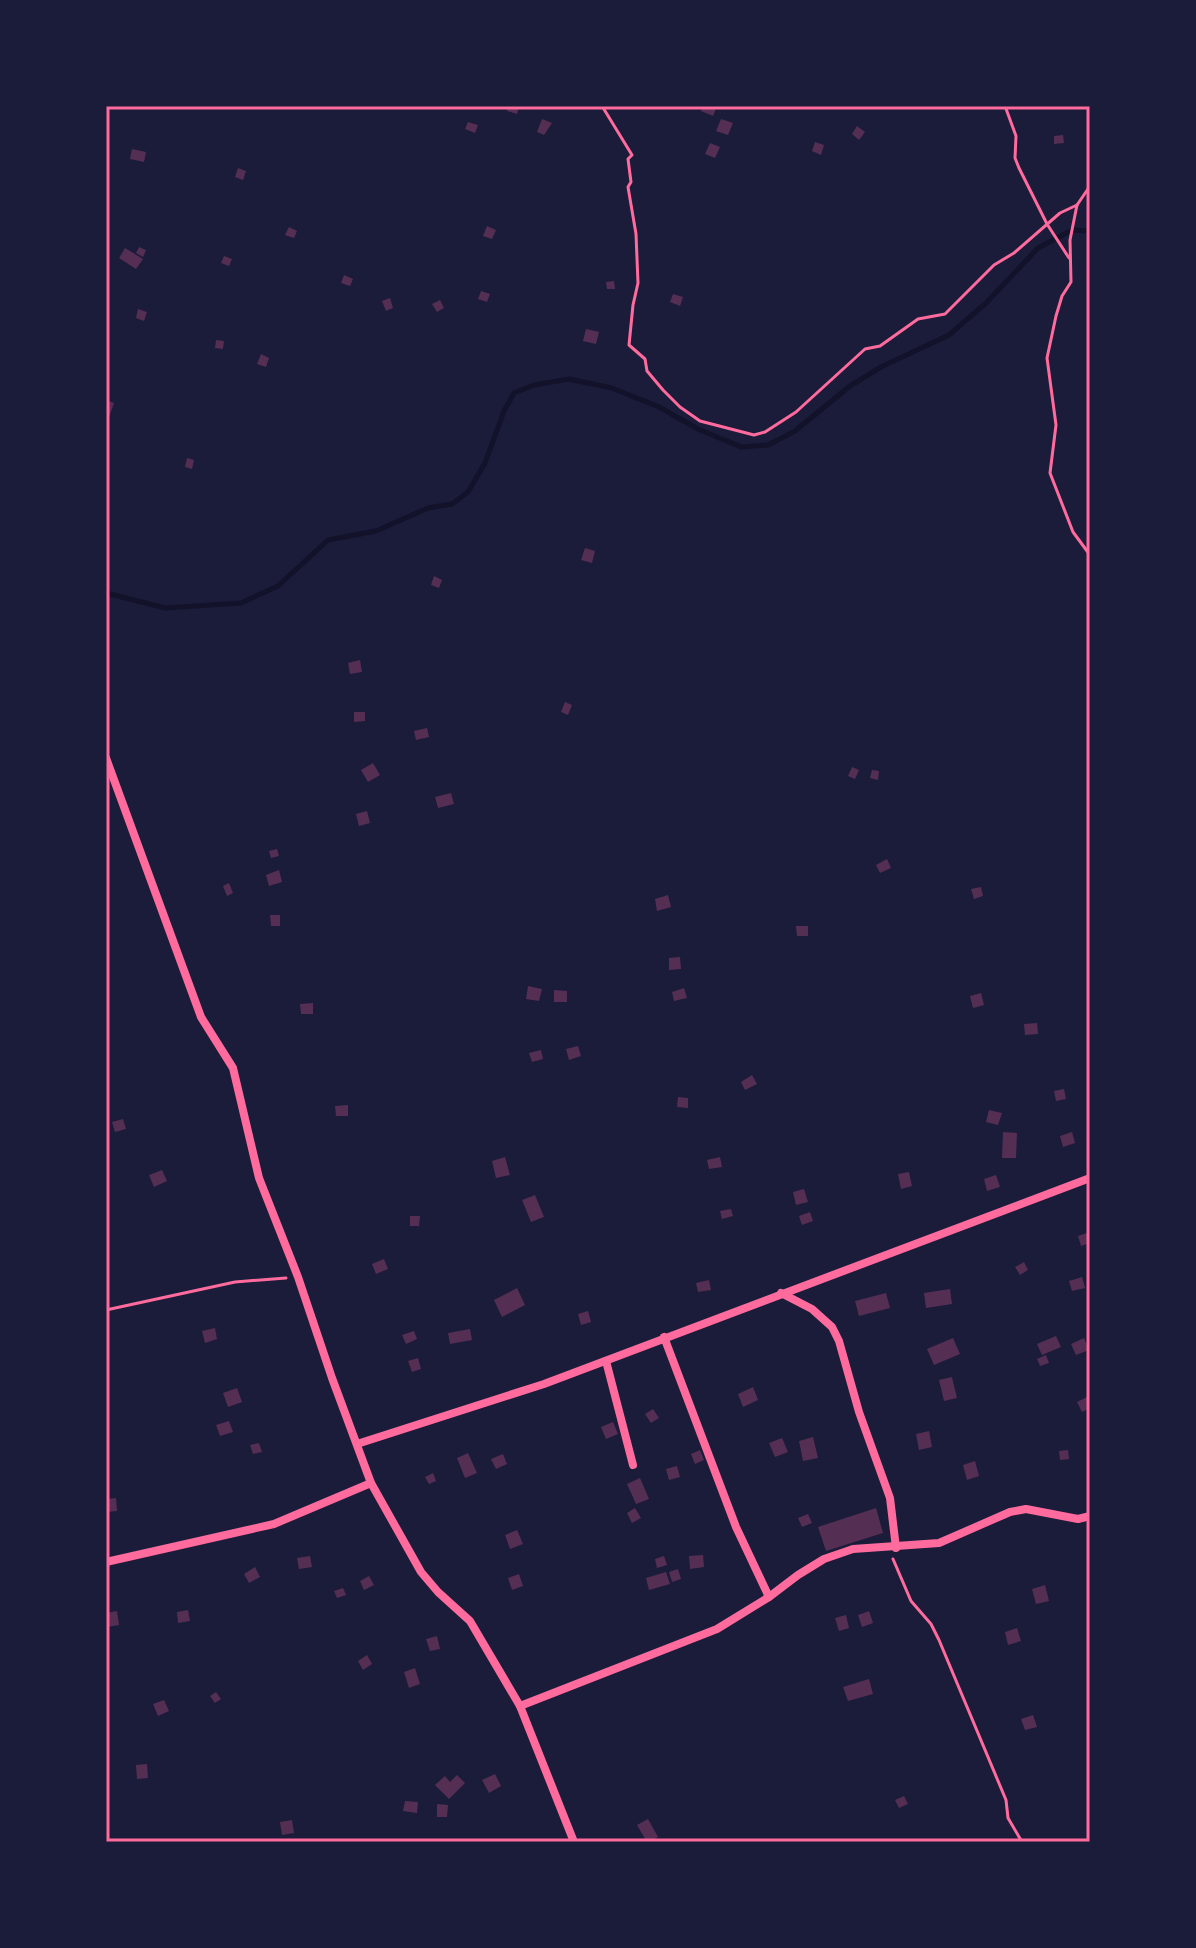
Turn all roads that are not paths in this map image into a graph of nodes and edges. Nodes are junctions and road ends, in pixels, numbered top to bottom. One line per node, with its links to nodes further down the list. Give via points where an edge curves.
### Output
1 (106, 758): 6 (street, via 201,1017 233,1068 259,1178)
2 (1090, 1178): 3 (street)
3 (781, 1293): 4 (street); 10 (street, via 812,1309 839,1341 890,1498)
4 (664, 1337): 5 (street); 12 (street, via 736,1527)
5 (606, 1361): 6 (street); 7 (street)
6 (357, 1444): 8 (street)
7 (633, 1465)
8 (371, 1483): 11 (street, via 274,1524); 13 (street, via 421,1572 470,1621)
9 (1090, 1516): 10 (street, via 1078,1519 1026,1509 939,1543)
10 (893, 1548): 12 (street, via 853,1549 824,1559)
11 (106, 1562)
12 (769, 1597): 13 (street, via 717,1629)
13 (520, 1706): 14 (street)
14 (574, 1842)

